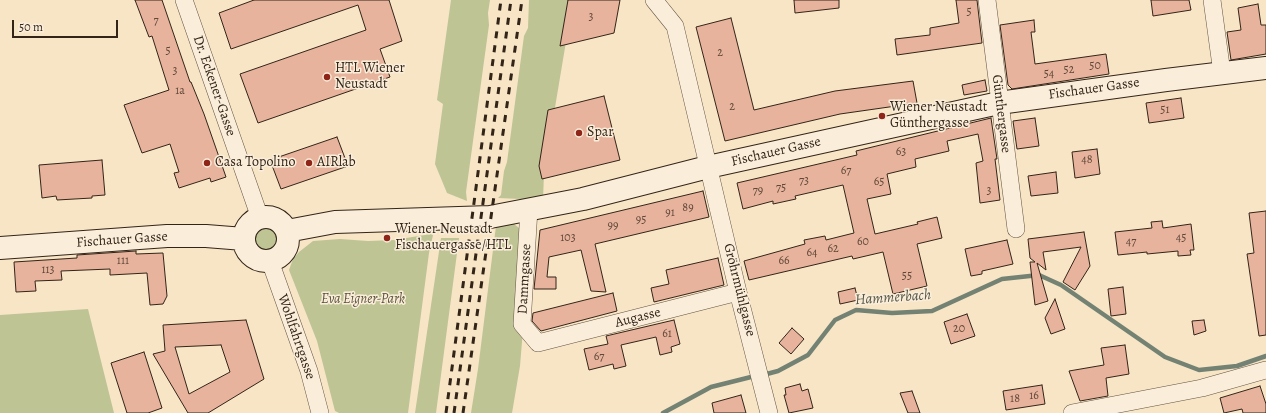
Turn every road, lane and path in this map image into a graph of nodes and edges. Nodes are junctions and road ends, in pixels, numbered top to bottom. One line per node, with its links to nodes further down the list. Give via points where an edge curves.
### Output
1 (184, 0): 10 (street, Dr. Eckener-Gasse)
2 (654, 0): 8 (street, Gröhrmühlgasse, via 675,26)
3 (987, 0): 7 (street, Günthergasse)
4 (1212, 0): 6 (street)
5 (1266, 68): 6 (main road, Fischauer Gasse)
6 (1222, 73): 7 (main road, Fischauer Gasse)
7 (999, 103): 8 (main road, Fischauer Gasse); 11 (street, Günthergasse)
8 (708, 167): 9 (main road, Fischauer Gasse, via 583,199); 16 (street, Gröhrmühlgasse)
9 (529, 209): 12 (main road, Fischauer Gasse, via 490,217 335,222); 17 (street, Dammgasse, via 522,324)
10 (260, 218): 12 (main road, via 274,219); 13 (main road, via 248,226)
11 (1016, 229)
12 (287, 230): 15 (main road, via 287,246 283,253)
13 (244, 239): 14 (main road, Fischauer Gasse, via 167,236); 15 (main road, via 251,256)
14 (0, 248)
15 (270, 261): 19 (street, Wohlfahrtgasse, via 309,371)
16 (738, 292): 17 (street, Augasse); 20 (street, Gröhrmühlgasse)
17 (538, 343)
18 (1266, 370): 21 (street, via 1202,388)
19 (320, 413)
20 (769, 413)
21 (1072, 413)

